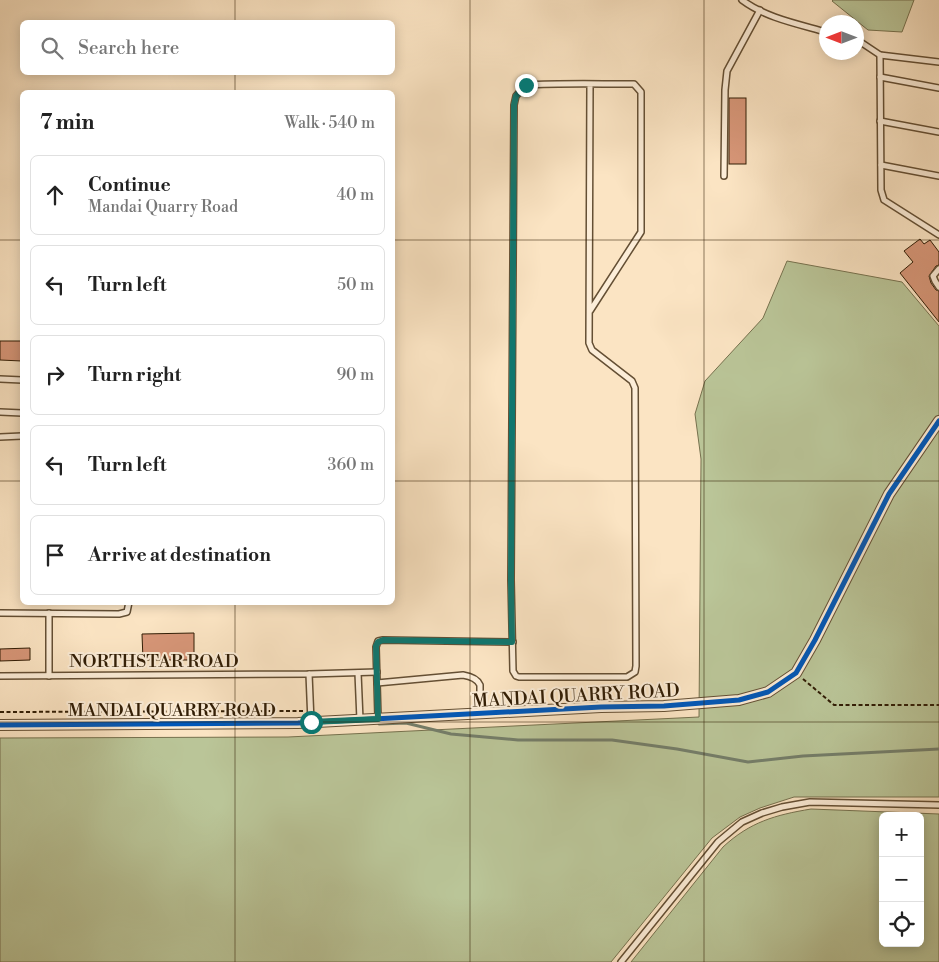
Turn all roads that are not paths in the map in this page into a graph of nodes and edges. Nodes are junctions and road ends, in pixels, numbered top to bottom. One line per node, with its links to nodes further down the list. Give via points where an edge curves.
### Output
1 (742, 0): 2 (lane)
2 (760, 10): 3 (lane, via 784,21); 13 (lane, via 727,71)
3 (819, 30)
4 (864, 44): 5 (lane)
5 (880, 55): 6 (lane); 7 (lane)
6 (939, 62)
7 (880, 77): 9 (lane); 10 (lane)
8 (590, 84): 18 (lane); 18 (lane, via 634,84 642,97 641,232); 29 (lane, via 526,85 516,96 514,105)
9 (939, 88)
10 (880, 121): 11 (lane); 12 (lane)
11 (939, 132)
12 (881, 165): 14 (lane); 15 (lane, via 884,200)
13 (724, 176)
14 (939, 176)
15 (939, 235)
16 (939, 269): 17 (lane, via 933,278)
17 (939, 287)
18 (590, 311): 29 (lane, via 589,343 592,350 632,381 635,388 635,672 627,677 519,677 513,671)
19 (0, 380): 20 (lane)
20 (20, 380)
21 (0, 412): 22 (lane)
22 (20, 412)
23 (939, 421): 36 (street, MANDAI QUARRY ROAD, via 889,494 796,673 768,692 739,700 664,706)
24 (20, 436): 25 (lane)
25 (0, 437)
26 (128, 605): 28 (lane, via 127,612 119,614)
27 (0, 613): 28 (lane)
28 (49, 613): 34 (lane)
29 (512, 642): 30 (lane, via 383,640 376,646)
30 (377, 672): 31 (lane, NORTHSTAR ROAD); 35 (lane)
31 (358, 673): 32 (lane, NORTHSTAR ROAD); 39 (lane)
32 (309, 674): 34 (lane, NORTHSTAR ROAD); 37 (lane)
33 (0, 676): 34 (lane, NORTHSTAR ROAD)
34 (49, 676)
35 (377, 682): 36 (lane, via 469,676 480,685); 38 (lane)
36 (480, 714): 38 (street, MANDAI QUARRY ROAD)
37 (311, 717): 39 (street, MANDAI QUARRY ROAD); 40 (street, MANDAI QUARRY ROAD)
38 (378, 719): 39 (street, MANDAI QUARRY ROAD)
39 (360, 720)
40 (0, 724)
41 (939, 805): 42 (lane, via 810,802 782,807 742,822 718,842)
42 (620, 962)

